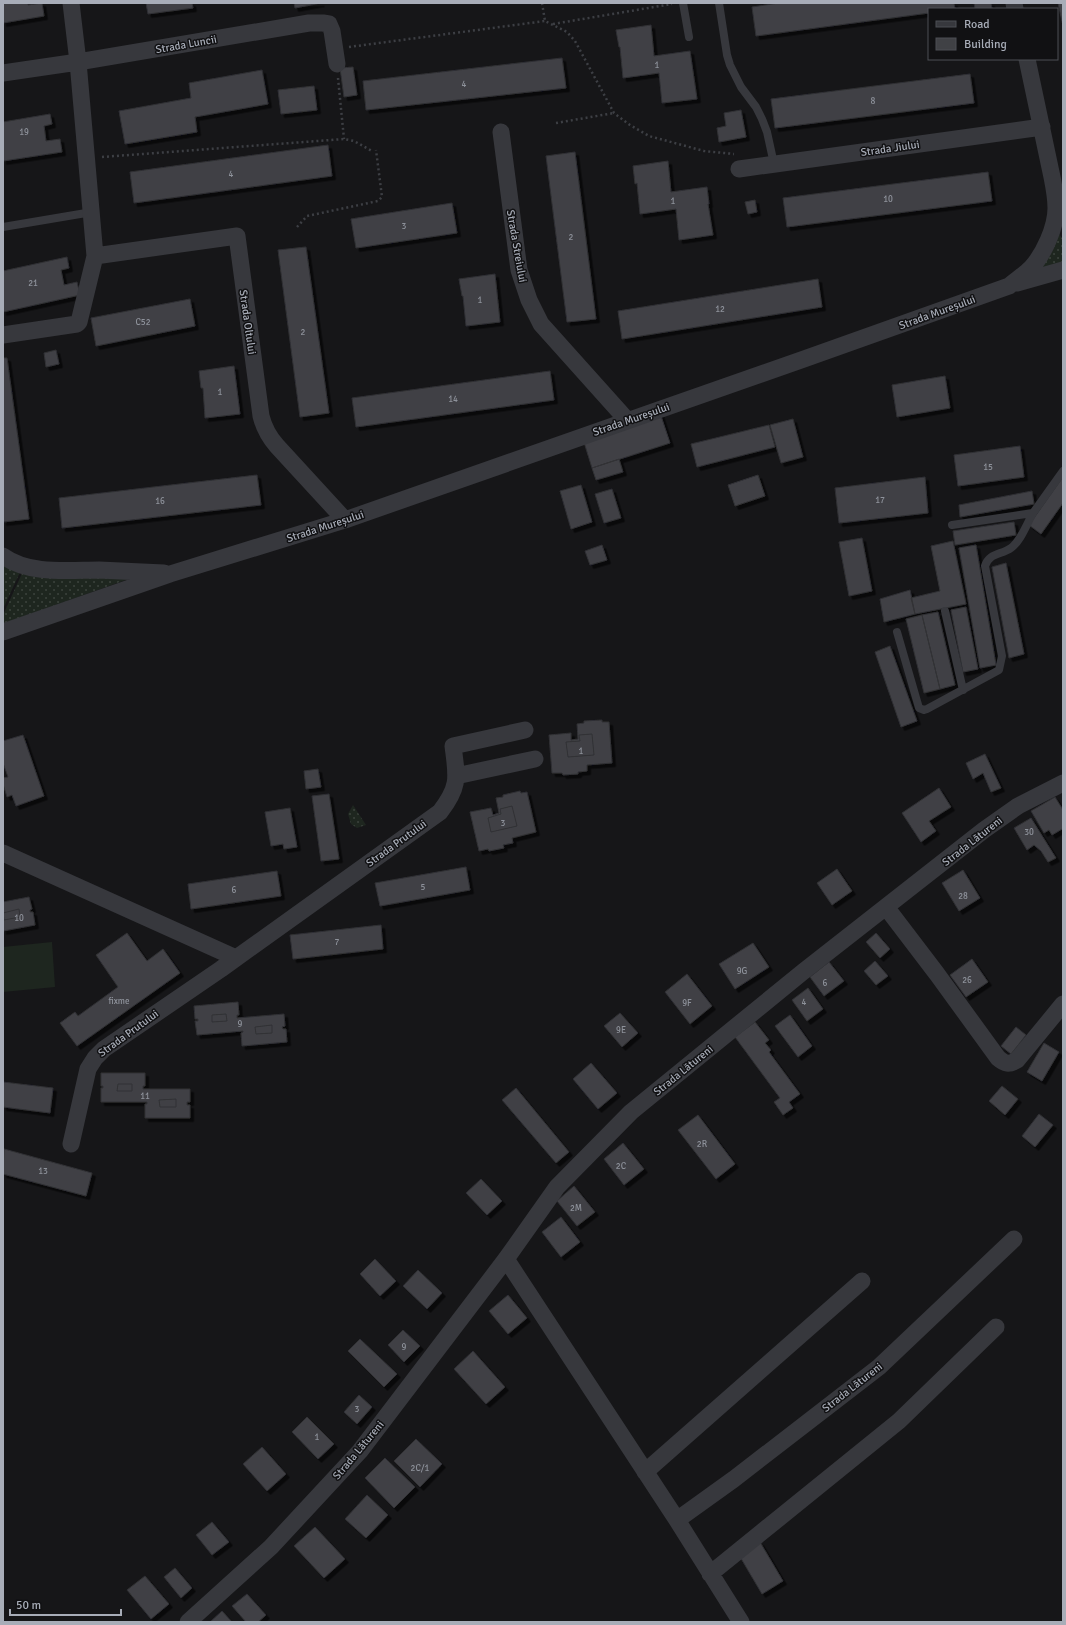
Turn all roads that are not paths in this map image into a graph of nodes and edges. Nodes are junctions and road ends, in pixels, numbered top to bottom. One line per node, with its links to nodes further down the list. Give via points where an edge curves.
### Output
1 (70, 3): 7 (street)
2 (683, 3): 4 (lane)
3 (719, 3): 12 (lane, via 730,66 762,119)
4 (689, 37)
5 (336, 56): 7 (street, Strada Luncii, via 329,24 309,23)
6 (1026, 60): 9 (street, Strada Mureșului)
7 (78, 62): 8 (street, Strada Luncii); 13 (street)
8 (3, 73)
9 (1042, 127): 12 (street, Strada Jiului); 14 (street, Strada Mureșului)
10 (501, 132): 20 (street, Strada Streiului, via 518,264 523,285 535,314 548,334)
11 (737, 162): 12 (street, Strada Jiului)
12 (774, 164)
13 (92, 212): 15 (lane); 16 (street)
14 (1059, 223): 18 (street, Strada Mureșului, via 1050,234 1040,256)
15 (3, 228)
16 (95, 256): 19 (street, via 77,324); 23 (street, Strada Oltului, via 237,236 264,426 268,436)
17 (1063, 270): 18 (street)
18 (1009, 286): 20 (street, Strada Mureșului)
19 (3, 335)
20 (627, 420): 23 (street, Strada Mureșului)
21 (1063, 471): 22 (lane)
22 (1033, 513): 24 (lane); 30 (lane, via 1012,548 990,558 985,566 1002,656 999,670)
23 (345, 520): 26 (street, Strada Mureșului)
24 (952, 525)
25 (3, 556): 26 (street, Strada Mureșului, via 23,565 44,569)
26 (170, 574): 28 (street, Strada Mureșului)
27 (945, 611): 30 (lane)
28 (3, 632)
29 (897, 632): 30 (lane, via 919,708 927,709)
30 (963, 690)
31 (525, 730): 33 (street, Strada Prutului, via 453,746)
32 (535, 758): 33 (street)
33 (456, 776): 37 (street, Strada Prutului, via 455,789 440,812)
34 (1063, 783): 36 (street, Strada Lătureni, via 1018,806)
35 (3, 852): 37 (street)
36 (886, 907): 38 (street, via 1004,1063 1017,1060); 41 (street, Strada Lătureni, via 631,1112 557,1187)
37 (236, 958): 39 (street, Strada Prutului, via 114,1041 95,1058 88,1069)
38 (1063, 1004)
39 (70, 1144)
40 (1014, 1239): 45 (street, Strada Lătureni, via 878,1367)
41 (506, 1259): 44 (street); 47 (street, Strada Lătureni, via 360,1451 271,1547)
42 (862, 1281): 44 (street)
43 (996, 1327): 46 (street, via 899,1421)
44 (645, 1472): 45 (street)
45 (677, 1520): 46 (street)
46 (710, 1574): 48 (street)
47 (188, 1622)
48 (741, 1622)

